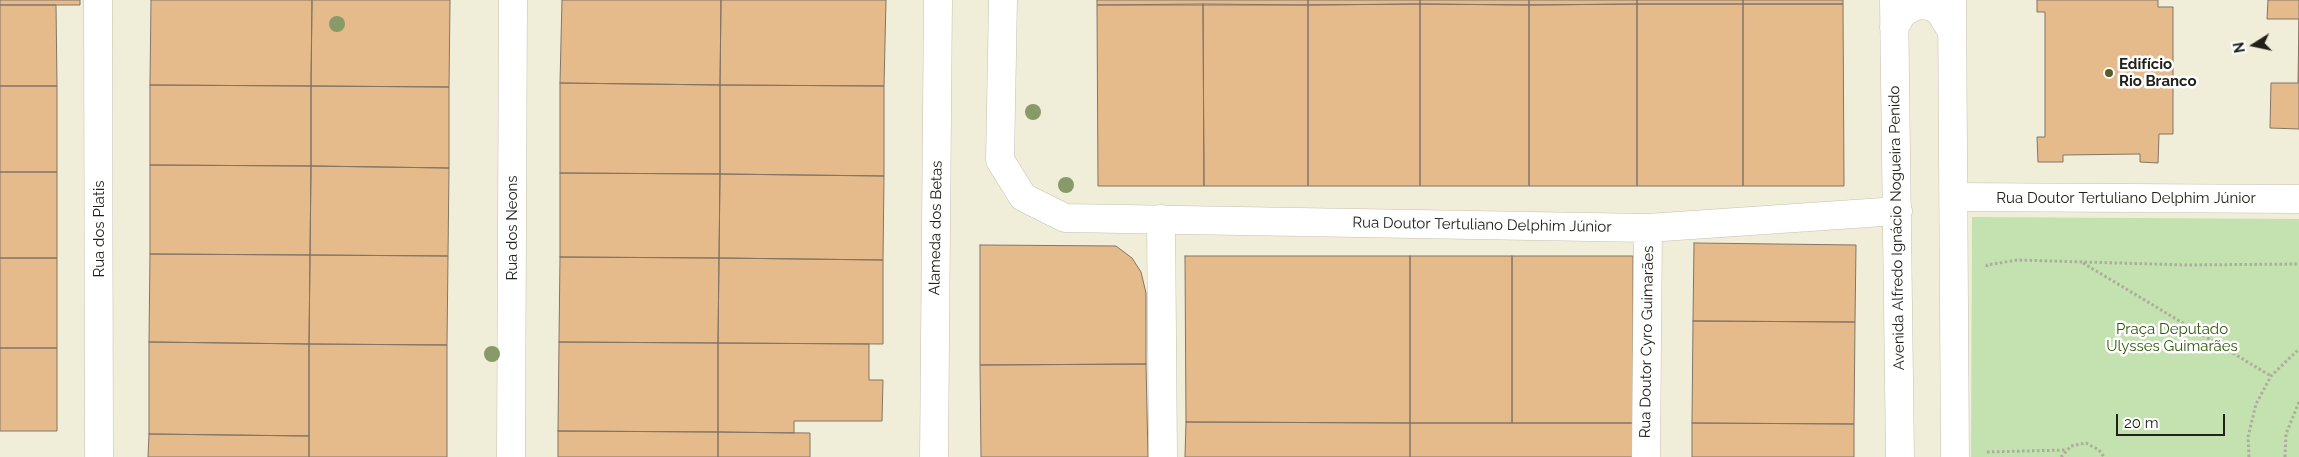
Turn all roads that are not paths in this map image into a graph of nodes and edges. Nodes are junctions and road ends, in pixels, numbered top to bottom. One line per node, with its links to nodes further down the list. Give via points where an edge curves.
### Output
1 (98, 0): 15 (street, Rua dos Platis)
2 (513, 0): 16 (street, Rua dos Neons)
3 (938, 0): 17 (street, Alameda dos Betas)
4 (1003, 0): 12 (street, Rua Doutor Tertuliano Delphim Júnior, via 1000,160 1023,197 1066,218)
5 (1894, 0): 7 (street, Avenida Alfredo Ignácio Nogueira Penido)
6 (1952, 0): 8 (street)
7 (1894, 27): 8 (street, via 1903,13 1915,6 1926,5 1939,10); 11 (street, Avenida Alfredo Ignácio Nogueira Penido)
8 (1951, 30): 9 (street)
9 (1954, 197): 10 (street, Rua Doutor Tertuliano Delphim Júnior); 14 (street)
10 (2299, 199)
11 (1898, 211): 13 (street, Rua Doutor Tertuliano Delphim Júnior); 20 (street, Avenida Alfredo Ignácio Nogueira Penido)
12 (1161, 219): 13 (street, Rua Doutor Tertuliano Delphim Júnior); 18 (street)
13 (1648, 228): 19 (street, Rua Doutor Cyro Guimarães)
14 (1968, 455)
15 (99, 457)
16 (511, 457)
17 (934, 457)
18 (1163, 457)
19 (1646, 457)
20 (1900, 457)

